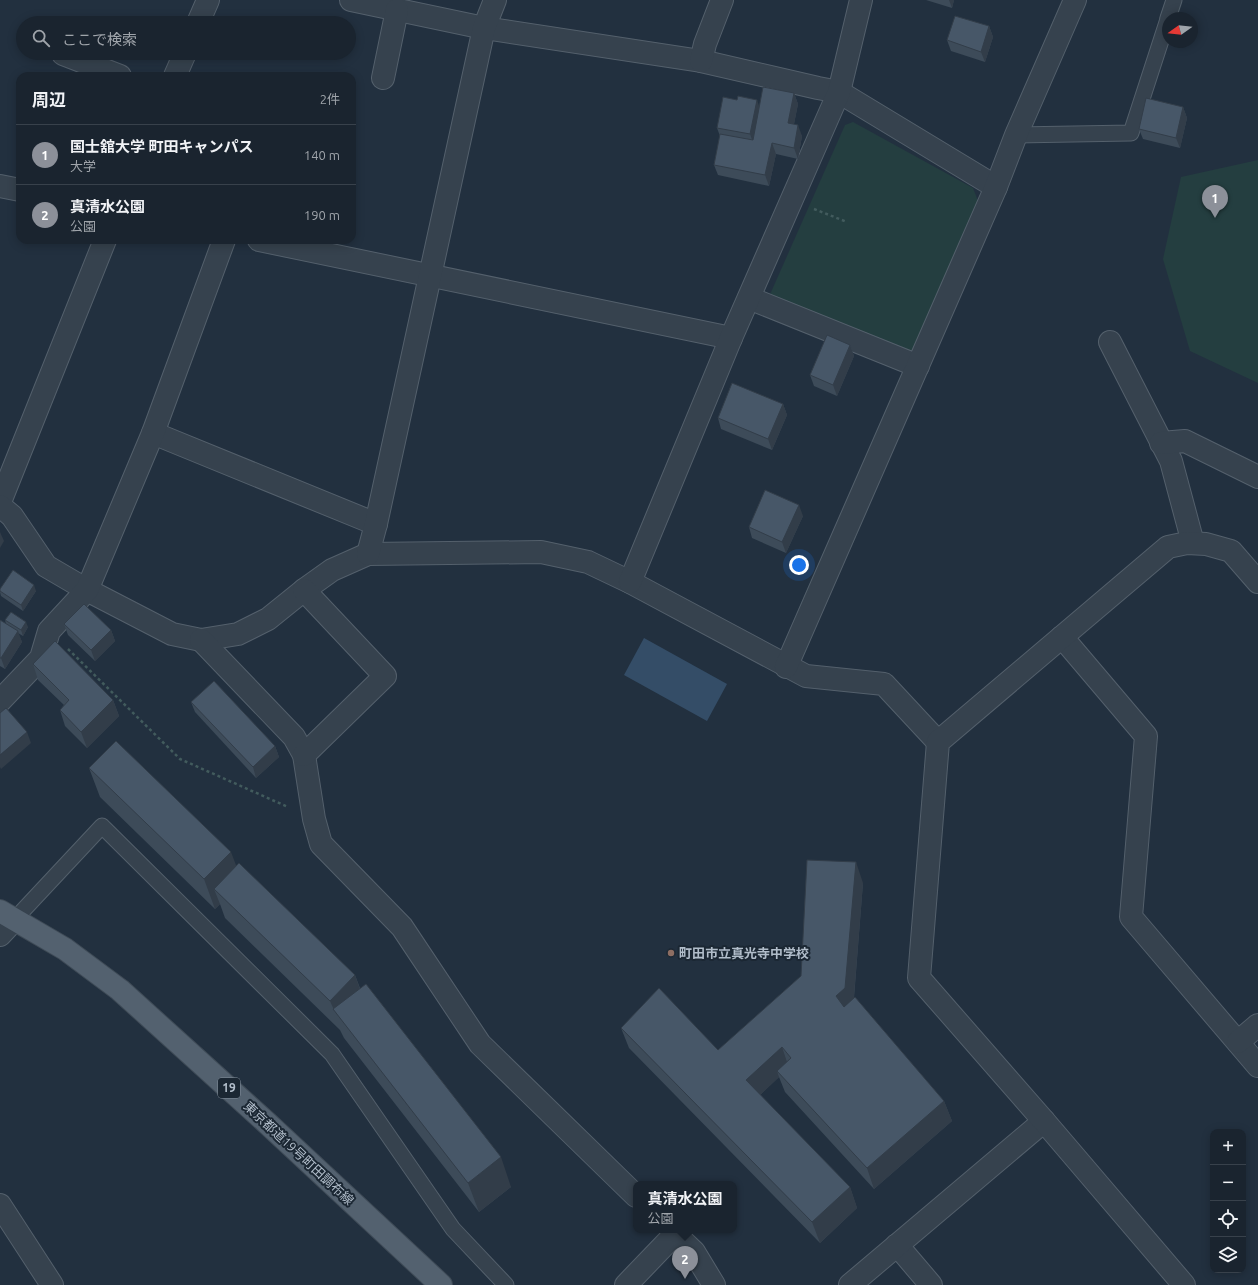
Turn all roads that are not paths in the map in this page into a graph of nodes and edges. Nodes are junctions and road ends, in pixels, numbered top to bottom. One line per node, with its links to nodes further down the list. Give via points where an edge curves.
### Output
1 (208, 0): 10 (street)
2 (351, 0): 8 (street)
3 (495, 0): 11 (street)
4 (722, 0): 15 (street, via 704,44)
5 (861, 0): 19 (street)
6 (1075, 0): 20 (street)
7 (1174, 0): 9 (lane)
8 (397, 10): 11 (street); 18 (street)
9 (1170, 12)
10 (201, 16)
11 (484, 28): 15 (street); 27 (street)
12 (1162, 37): 20 (lane, via 1131,133)
13 (79, 60): 16 (street)
14 (182, 60): 17 (street)
15 (701, 61): 19 (street)
16 (110, 72)
17 (177, 72)
18 (383, 78)
19 (839, 92): 22 (street); 28 (street)
20 (1016, 135): 22 (street)
21 (0, 186): 23 (street)
22 (996, 187): 31 (street)
23 (16, 189)
24 (103, 244): 35 (street)
25 (223, 244): 32 (street)
26 (289, 244): 27 (street)
27 (431, 276): 29 (street); 37 (street)
28 (749, 298): 29 (street); 31 (street)
29 (731, 338): 40 (street)
30 (1110, 342): 33 (street)
31 (918, 366): 46 (street)
32 (153, 433): 37 (street); 42 (street)
33 (1161, 443): 34 (street, via 1185,441); 38 (street, via 1171,461)
34 (1258, 477)
35 (0, 502)
36 (0, 506): 42 (street, via 12,516 46,566)
37 (376, 524): 39 (street)
38 (1193, 543): 41 (street, via 1231,551); 44 (street, via 1168,547)
39 (368, 554): 40 (street, via 541,552 588,562); 43 (street, via 332,570)
40 (630, 582): 46 (street)
41 (1258, 582)
42 (87, 590): 45 (street, via 172,634); 47 (street, via 49,631 41,658)
43 (304, 590): 45 (street, via 268,619 238,634); 49 (street, via 385,676)
44 (1062, 637): 48 (street); 53 (street, via 1146,736 1131,917)
45 (201, 640): 49 (street, via 294,737)
46 (786, 666): 48 (street, via 806,676 884,684)
47 (0, 701)
48 (938, 742): 55 (street, via 919,978)
49 (304, 755): 56 (street, via 314,819 321,844 402,927 480,1044)
50 (8, 915): 51 (street); 62 (main road, 東京都道19号町田調布線 / 19, via 66,950 120,990); 63 (lane, via 102,826 332,1054 453,1229)
51 (0, 935)
52 (1258, 1025): 53 (street)
53 (1238, 1042): 54 (street)
54 (1258, 1066)
55 (1044, 1121): 60 (street); 68 (street)
56 (633, 1193)
57 (0, 1205): 61 (street)
58 (672, 1233): 64 (street)
59 (674, 1233): 65 (street, via 694,1252)
60 (897, 1245): 66 (street); 67 (street)
61 (52, 1285)
62 (441, 1285)
63 (506, 1285)
64 (626, 1285)
65 (714, 1285)
66 (850, 1285)
67 (931, 1285)
68 (1184, 1285)

